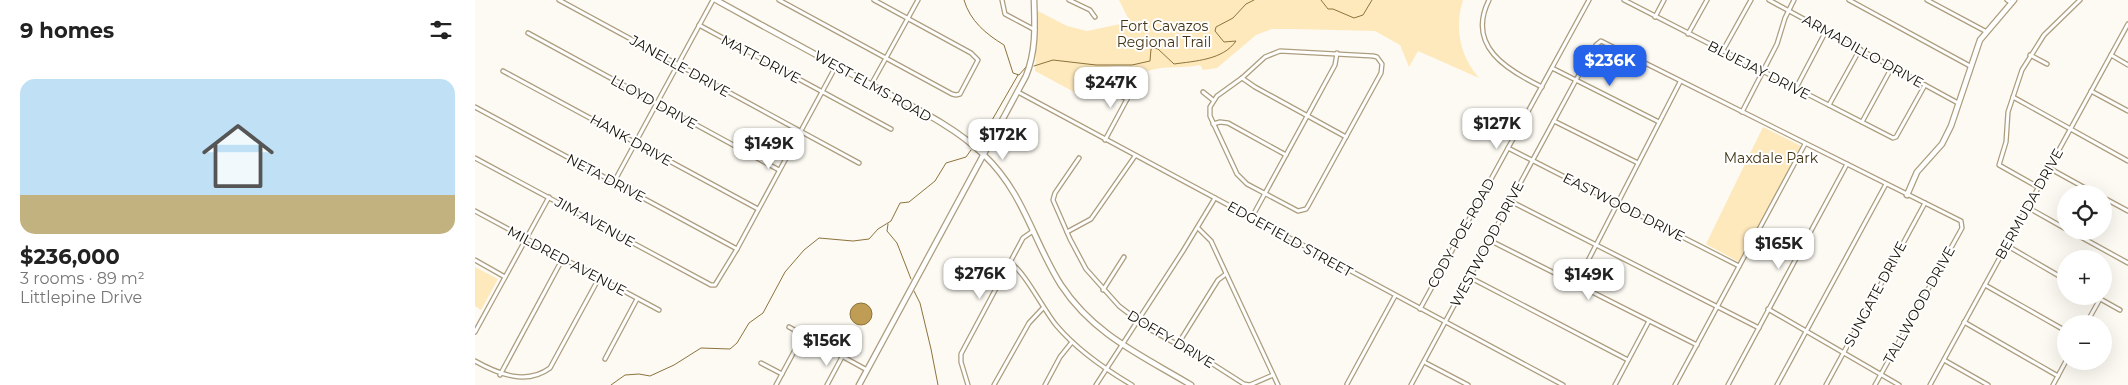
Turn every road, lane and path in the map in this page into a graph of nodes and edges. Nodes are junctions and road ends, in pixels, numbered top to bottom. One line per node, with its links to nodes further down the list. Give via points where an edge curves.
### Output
1 (559, 0): 39 (street, JANELLE DRIVE)
2 (714, 0): 26 (street); 41 (street, WEST ELMS ROAD)
3 (779, 0): 37 (street)
4 (874, 0): 23 (street)
5 (918, 0): 23 (street)
6 (1002, 0): 27 (street, via 1005,14)
7 (1034, 0): 27 (street)
8 (1069, 0): 22 (street, via 1090,10)
9 (1489, 0): 52 (street, via 1483,26 1490,50 1504,66)
10 (1589, 0): 44 (street, CODY POE ROAD)
11 (1624, 0): 24 (street, BLUEJAY DRIVE)
12 (1664, 0): 24 (street)
13 (1707, 0): 31 (street)
14 (1751, 0): 33 (street)
15 (1769, 0): 21 (street, ARMADILLO DRIVE)
16 (1794, 0): 21 (street)
17 (1849, 0): 42 (street)
18 (1927, 0): 29 (street)
19 (2080, 0): 35 (street, via 2044,35)
20 (2011, 1): 29 (street)
21 (1788, 10): 28 (street, ARMADILLO DRIVE); 46 (street, via 1777,44)
22 (1095, 17)
23 (908, 18): 37 (street); 37 (street, via 978,60 961,94 956,95)
24 (1655, 18): 31 (street, BLUEJAY DRIVE)
25 (2128, 24): 36 (street, BERMUDA DRIVE)
26 (699, 25): 39 (street); 57 (street, MATT DRIVE)
27 (1035, 30): 58 (street, via 1032,59)
28 (1826, 31): 32 (street, ARMADILLO DRIVE); 54 (street)
29 (1985, 31): 42 (street)
30 (528, 33): 64 (street, LLOYD DRIVE)
31 (1688, 34): 33 (street, BLUEJAY DRIVE)
32 (1859, 49): 43 (street, ARMADILLO DRIVE); 65 (street)
33 (1722, 52): 46 (street, BLUEJAY DRIVE)
34 (1337, 53): 47 (street, via 1274,52 1265,56); 69 (street, via 1335,65); 77 (street, via 1373,56 1382,64 1381,73)
35 (2030, 55): 38 (street); 60 (street)
36 (2111, 55): 40 (street); 56 (street, BERMUDA DRIVE)
37 (886, 58): 50 (street)
38 (2047, 64)
39 (678, 65): 64 (street); 76 (street, JANELLE DRIVE)
40 (2128, 65)
41 (836, 66): 50 (street, WEST ELMS ROAD); 57 (street)
42 (1970, 66): 63 (street)
43 (1892, 67): 51 (street, ARMADILLO DRIVE); 72 (street)
44 (1552, 68): 48 (street); 52 (street, CODY POE ROAD)
45 (503, 71): 79 (street, HANK DRIVE)
46 (1762, 72): 54 (street, BLUEJAY DRIVE); 68 (street)
47 (1242, 78): 62 (street); 69 (street)
48 (1576, 80): 49 (street, WESTWOOD DRIVE, via 1596,44 1601,41); 70 (street, WESTWOOD DRIVE); 71 (street)
49 (1680, 82): 68 (street, WESTWOOD DRIVE); 71 (street)
50 (871, 85): 83 (street, WEST ELMS ROAD, via 953,130)
51 (1925, 85): 63 (street, ARMADILLO DRIVE); 72 (street, BLUEJAY DRIVE, via 1895,138)
52 (1542, 87): 81 (street, CODY POE ROAD)
53 (1133, 88): 61 (street)
54 (1796, 88): 65 (street, BLUEJAY DRIVE)
55 (1105, 89): 61 (street)
56 (2091, 91): 67 (street); 75 (street, BERMUDA DRIVE)
57 (822, 92): 74 (street, MATT DRIVE); 76 (street)
58 (1017, 92): 78 (street, EDGEFIELD STREET); 83 (street)
59 (1203, 92): 62 (street)
60 (2013, 97): 75 (street); 97 (street, via 2007,118 2005,147 1998,163)
61 (1127, 99): 78 (street)
62 (1213, 100): 73 (street, via 1210,112)
63 (1958, 102): 99 (street, via 1945,138 1917,172)
64 (657, 104): 79 (street); 93 (street, LLOYD DRIVE)
65 (1829, 105): 72 (street, BLUEJAY DRIVE)
66 (475, 106): 94 (street, NETA DRIVE)
67 (2128, 111)
68 (1742, 113): 80 (street, WESTWOOD DRIVE)
69 (1307, 116): 77 (street); 82 (street)
70 (1554, 121): 87 (street, WESTWOOD DRIVE); 90 (street)
71 (1659, 122): 90 (street)
72 (1862, 122)
73 (1213, 124): 82 (street, via 1228,124); 98 (street, via 1237,174)
74 (891, 129)
75 (2070, 129): 88 (street); 92 (street, BERMUDA DRIVE)
76 (801, 131): 89 (street, JANELLE DRIVE); 93 (street)
77 (1346, 137): 98 (street, via 1306,209 1293,210)
78 (1105, 140): 84 (street, EDGEFIELD STREET)
79 (635, 143): 94 (street); 107 (street, HANK DRIVE)
80 (1805, 144): 91 (street, WESTWOOD DRIVE); 127 (street)
81 (1508, 148): 87 (street, EASTWOOD DRIVE); 141 (street, CODY POE ROAD)
82 (1286, 154): 98 (street)
83 (984, 155): 114 (street, WEST ELMS ROAD, via 1013,190); 168 (street)
84 (1135, 156): 101 (street, EDGEFIELD STREET); 115 (street, via 1091,219)
85 (475, 158): 100 (street, JIM AVENUE)
86 (1079, 158): 115 (street, DOFFY DRIVE, via 1053,196)
87 (1533, 160): 102 (street, WESTWOOD DRIVE); 105 (street, EASTWOOD DRIVE)
88 (2128, 161)
89 (859, 163)
90 (1638, 163): 105 (street)
91 (1847, 164): 95 (street, WESTWOOD DRIVE); 142 (street)
92 (2049, 168): 96 (street); 97 (street, BERMUDA DRIVE)
93 (779, 170): 107 (street)
94 (614, 182): 121 (street, NETA DRIVE)
95 (1886, 184): 99 (street, WESTWOOD DRIVE); 152 (street)
96 (2080, 185)
97 (2038, 187): 106 (street, BERMUDA DRIVE)
98 (1264, 194): 110 (street)
99 (1907, 195): 104 (street, WESTWOOD DRIVE)
100 (549, 197): 116 (street); 121 (street, JIM AVENUE, via 711,285 715,286)
101 (1215, 198): 110 (street, EDGEFIELD STREET); 113 (street)
102 (1510, 201): 117 (street, WESTWOOD DRIVE); 119 (street)
103 (2112, 202): 109 (street)
104 (1925, 203): 111 (street, WESTWOOD DRIVE); 159 (street, SUNGATE DRIVE)
105 (1617, 204): 119 (street); 127 (street, EASTWOOD DRIVE)
106 (2027, 207): 112 (street); 120 (street, BERMUDA DRIVE)
107 (758, 209): 121 (street)
108 (475, 211): 116 (street, MILDRED AVENUE)
109 (2128, 211)
110 (1251, 218): 136 (street, EDGEFIELD STREET)
111 (1962, 224): 173 (street, TALLWOOD DRIVE)
112 (2057, 224)
113 (1198, 228): 128 (street, via 1208,236); 146 (street)
114 (1034, 231): 125 (street, via 1023,238); 158 (street, WEST ELMS ROAD, via 1053,271 1072,299 1084,314)
115 (1067, 232): 135 (street, DOFFY DRIVE, via 1086,269)
116 (526, 239): 123 (street, MILDRED AVENUE); 130 (street)
117 (1489, 240): 131 (street, WESTWOOD DRIVE); 133 (street)
118 (2086, 240): 126 (street)
119 (1596, 245): 133 (street); 139 (street)
120 (2006, 245): 129 (street); 134 (street, BERMUDA DRIVE)
121 (737, 248)
122 (1124, 257): 135 (street)
123 (563, 258): 132 (street, MILDRED AVENUE); 171 (street)
124 (475, 260): 130 (street)
125 (1010, 263): 140 (street, via 1020,269); 181 (street, via 961,354)
126 (2128, 263)
127 (1739, 266): 139 (street)
128 (1226, 274): 156 (street, via 1218,280); 172 (street)
129 (2057, 275)
130 (505, 277): 153 (street)
131 (1469, 277): 147 (street, WESTWOOD DRIVE); 162 (street)
132 (599, 278): 137 (street, MILDRED AVENUE); 175 (street, via 550,368)
133 (1576, 284): 145 (street)
134 (1985, 284): 148 (street, BERMUDA DRIVE); 149 (street)
135 (1103, 290): 146 (street, DOFFY DRIVE)
136 (1395, 296): 141 (street, EDGEFIELD STREET); 177 (street)
137 (637, 299): 143 (street, MILDRED AVENUE); 161 (street)
138 (2111, 305): 144 (street)
139 (1718, 306): 151 (street); 157 (street)
140 (1043, 308): 155 (street); 182 (street, via 1029,323)
141 (1420, 309): 147 (street, EDGEFIELD STREET)
142 (1768, 309): 151 (street); 152 (street)
143 (659, 310)
144 (2120, 310)
145 (1649, 321): 157 (street); 162 (street)
146 (1138, 322): 156 (street, DOFFY DRIVE); 158 (street)
147 (1445, 322): 165 (street, WESTWOOD DRIVE); 190 (street, EDGEFIELD STREET)
148 (1964, 322): 163 (street, BERMUDA DRIVE); 174 (street)
149 (2057, 326)
150 (789, 327): 154 (street)
151 (1759, 328): 193 (street)
152 (1806, 331): 159 (street); 194 (street)
153 (475, 332)
154 (803, 335): 160 (street); 170 (street)
155 (1072, 342): 167 (street); 183 (street)
156 (1178, 344): 172 (street, DOFFY DRIVE, via 1247,385)
157 (1697, 345): 192 (street)
158 (1122, 346): 167 (street); 186 (street, WEST ELMS ROAD)
159 (1843, 353): 173 (street); 195 (street, SUNGATE DRIVE)
160 (842, 357): 168 (street); 179 (street)
161 (605, 359)
162 (1627, 360): 191 (street)
163 (1944, 360): 198 (street, BERMUDA DRIVE); 199 (street)
164 (475, 361): 171 (street)
165 (1424, 362): 188 (street, WESTWOOD DRIVE); 189 (street)
166 (761, 363): 170 (street)
167 (1105, 369): 184 (street); 185 (street)
168 (867, 370): 180 (street)
169 (2061, 370): 174 (street)
170 (782, 374): 178 (street)
171 (500, 375): 176 (street)
172 (1273, 375): 187 (street)
173 (1881, 375): 196 (street, TALLWOOD DRIVE); 197 (street)
174 (2058, 376): 200 (street)
175 (538, 380)
176 (517, 382)
177 (1347, 384)
178 (776, 385)
179 (827, 385)
180 (859, 385)
181 (967, 385)
182 (994, 385)
183 (1045, 385)
184 (1096, 385)
185 (1132, 385)
186 (1191, 385)
187 (1278, 385)
188 (1411, 385)
189 (1468, 385)
190 (1563, 385)
191 (1615, 385)
192 (1675, 385)
193 (1728, 385)
194 (1777, 385)
195 (1826, 385)
196 (1875, 385)
197 (1899, 385)
198 (1930, 385)
199 (1987, 385)
200 (2053, 385)

